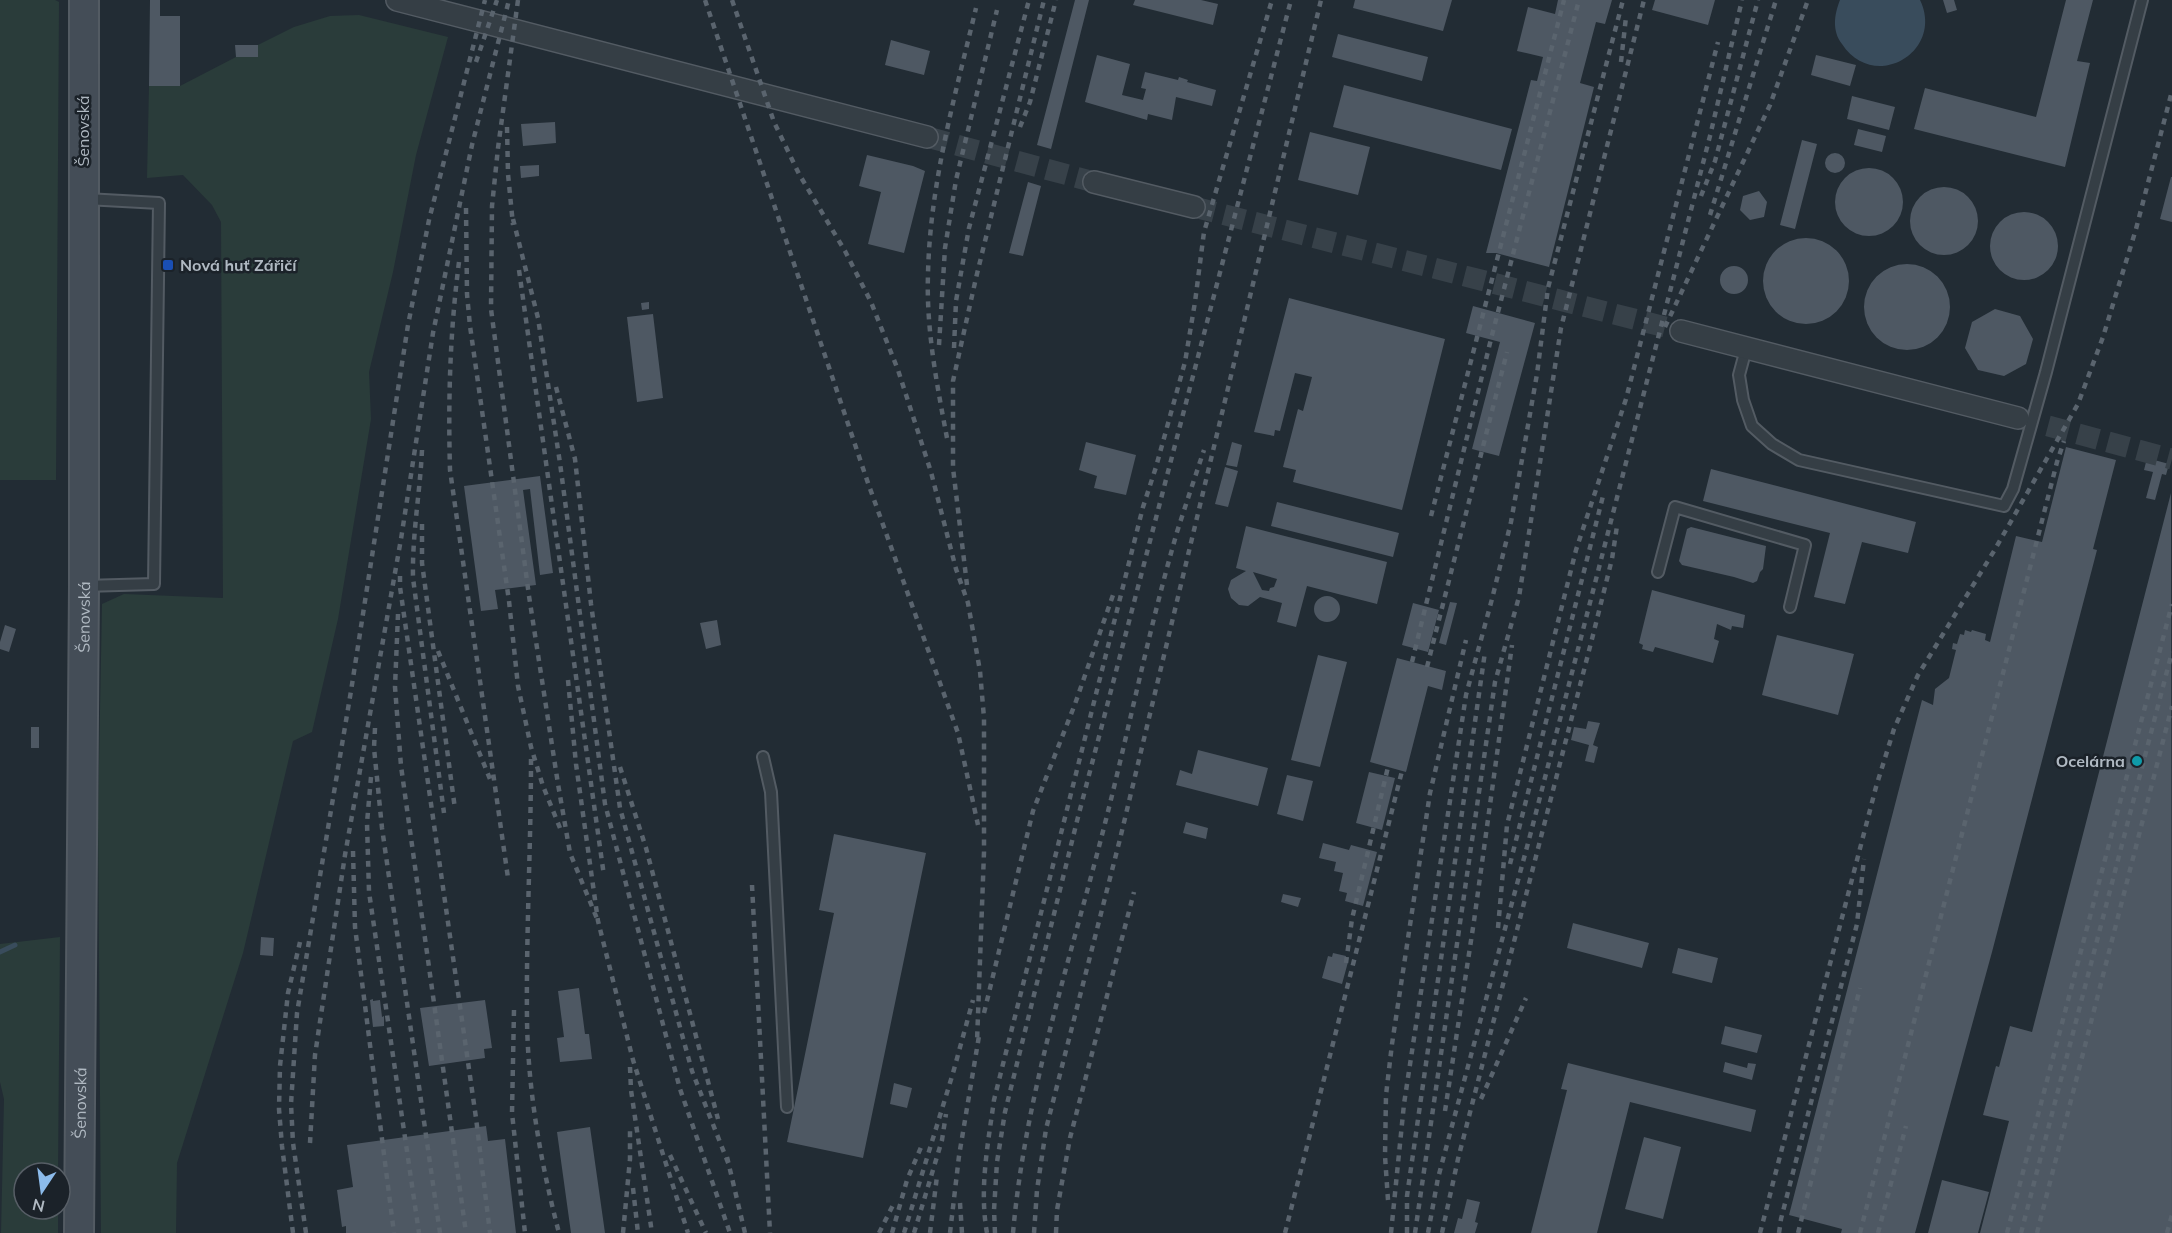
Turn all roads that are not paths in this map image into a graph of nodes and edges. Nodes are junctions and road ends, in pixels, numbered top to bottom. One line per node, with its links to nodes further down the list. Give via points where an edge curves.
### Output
1 (84, 0): 6 (street, Šenovská)
2 (397, 0): 4 (street)
3 (2142, 0): 9 (lane, via 2046,372 2013,489 2004,506 1798,460 1752,426 1739,375)
4 (927, 137)
5 (1094, 182): 7 (street)
6 (83, 199): 12 (street, Šenovská); 12 (lane, via 159,202 154,584)
7 (1194, 207)
8 (1681, 331): 9 (street)
9 (1746, 349): 10 (street)
10 (2018, 418)
11 (1658, 572): 13 (lane, via 1674,507 1805,545)
12 (84, 586): 16 (street, Šenovská)
13 (1790, 607)
14 (763, 757): 15 (lane, via 771,792)
15 (787, 1107)
16 (79, 1233)

